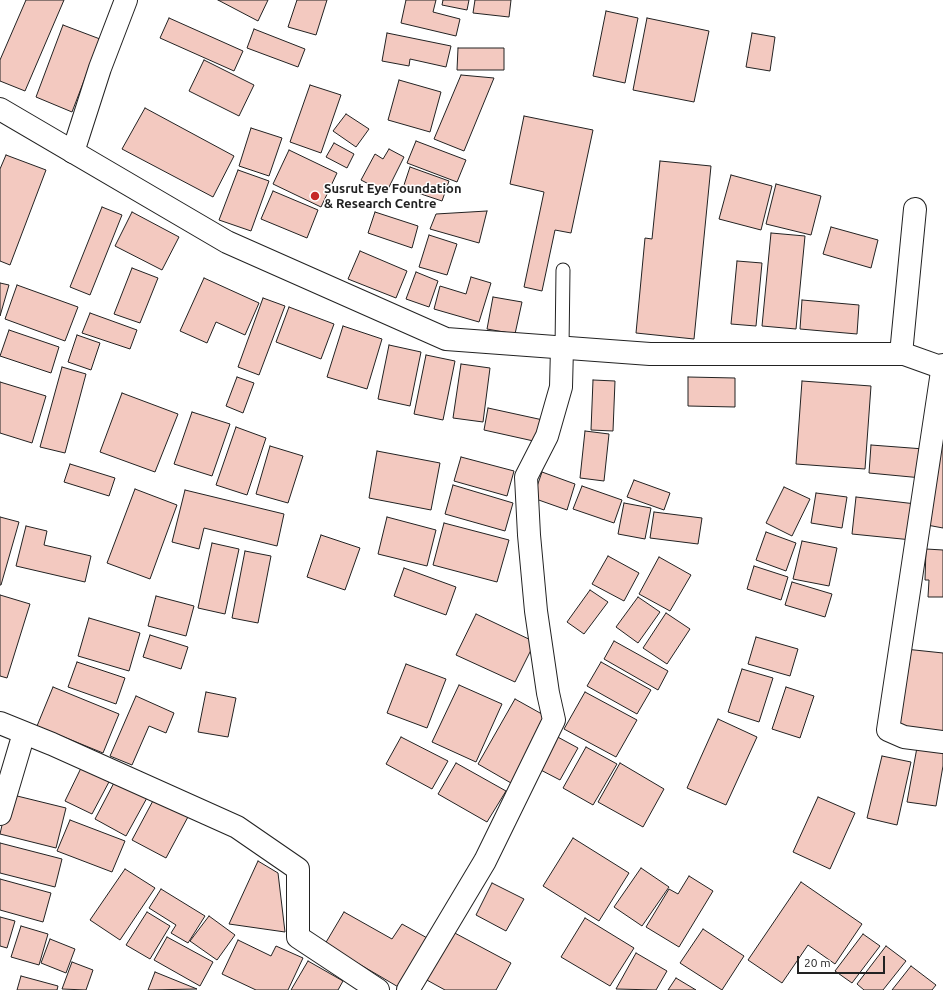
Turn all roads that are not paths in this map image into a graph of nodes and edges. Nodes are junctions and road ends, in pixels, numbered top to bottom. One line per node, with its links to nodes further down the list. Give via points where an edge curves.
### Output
1 (126, 0): 3 (street, via 100,68)
2 (0, 109): 3 (street)
3 (73, 152): 6 (street, via 227,242 446,339)
4 (915, 209): 7 (street)
5 (563, 270): 6 (lane)
6 (562, 348): 7 (street, via 650,354); 14 (street, via 561,387 547,436 526,477 536,611 554,720 485,861)
7 (900, 354): 8 (street)
8 (942, 367): 11 (street, via 888,730 904,736)
9 (0, 723): 10 (street)
10 (24, 733): 12 (street); 13 (street, via 237,828 298,868 298,936)
11 (943, 742)
12 (0, 814)
13 (378, 990)
14 (408, 990)

